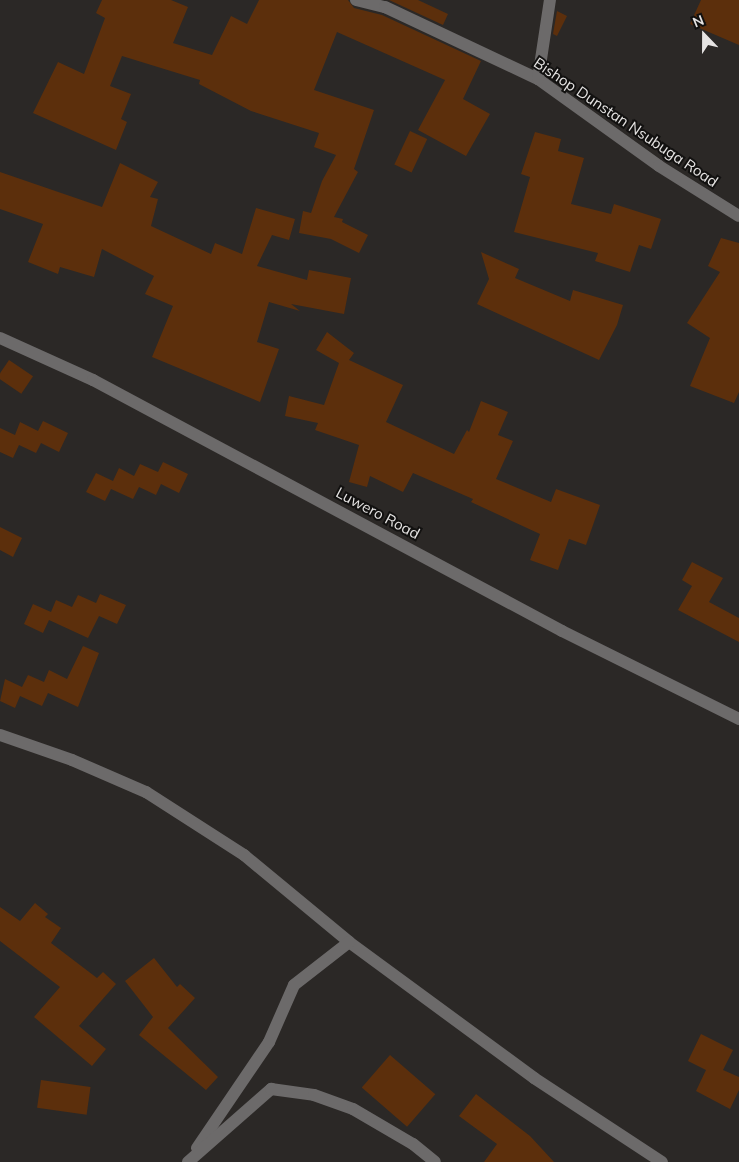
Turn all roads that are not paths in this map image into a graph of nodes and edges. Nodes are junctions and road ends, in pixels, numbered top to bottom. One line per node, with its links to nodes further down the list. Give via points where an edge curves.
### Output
1 (356, 0): 3 (street, Bishop Dunstan Nsubuga Road, via 385,7)
2 (550, 0): 3 (street)
3 (538, 79): 4 (street, Bishop Dunstan Nsubuga Road, via 659,166)
4 (739, 216)
5 (0, 338): 6 (street, Luwero Road, via 93,380 562,631)
6 (739, 719)
7 (0, 735): 8 (street, via 72,760 146,792 244,855)
8 (349, 942): 9 (street, via 294,985 270,1042); 11 (street, via 534,1078)
9 (188, 1162): 10 (street, via 271,1089 314,1095 353,1109 413,1144)
10 (435, 1162)
11 (662, 1162)

